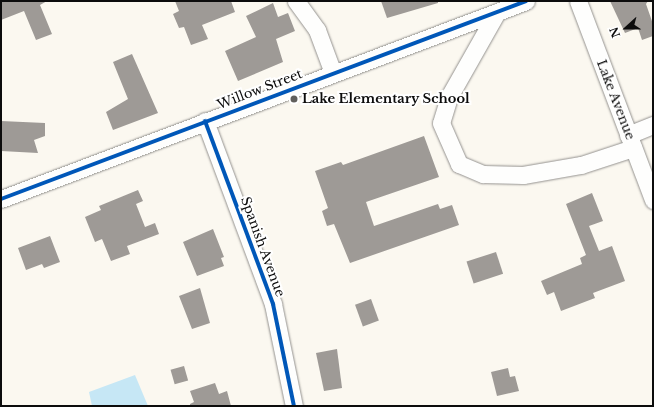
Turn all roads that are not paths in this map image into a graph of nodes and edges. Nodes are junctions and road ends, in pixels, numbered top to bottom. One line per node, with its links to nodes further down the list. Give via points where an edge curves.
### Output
1 (296, 1): 5 (street, via 317,30)
2 (526, 1): 4 (street, Willow Street)
3 (578, 1): 8 (street, Lake Avenue)
4 (497, 12): 5 (street, Willow Street); 8 (street, via 449,97 441,123 459,164 483,174 523,175 581,165)
5 (333, 74): 6 (street, Willow Street)
6 (206, 121): 9 (street, Willow Street); 11 (street, Spanish Avenue, via 273,304)
7 (653, 125): 8 (street)
8 (631, 141): 10 (street, Lake Avenue)
9 (1, 199)
10 (653, 200)
11 (294, 406)

